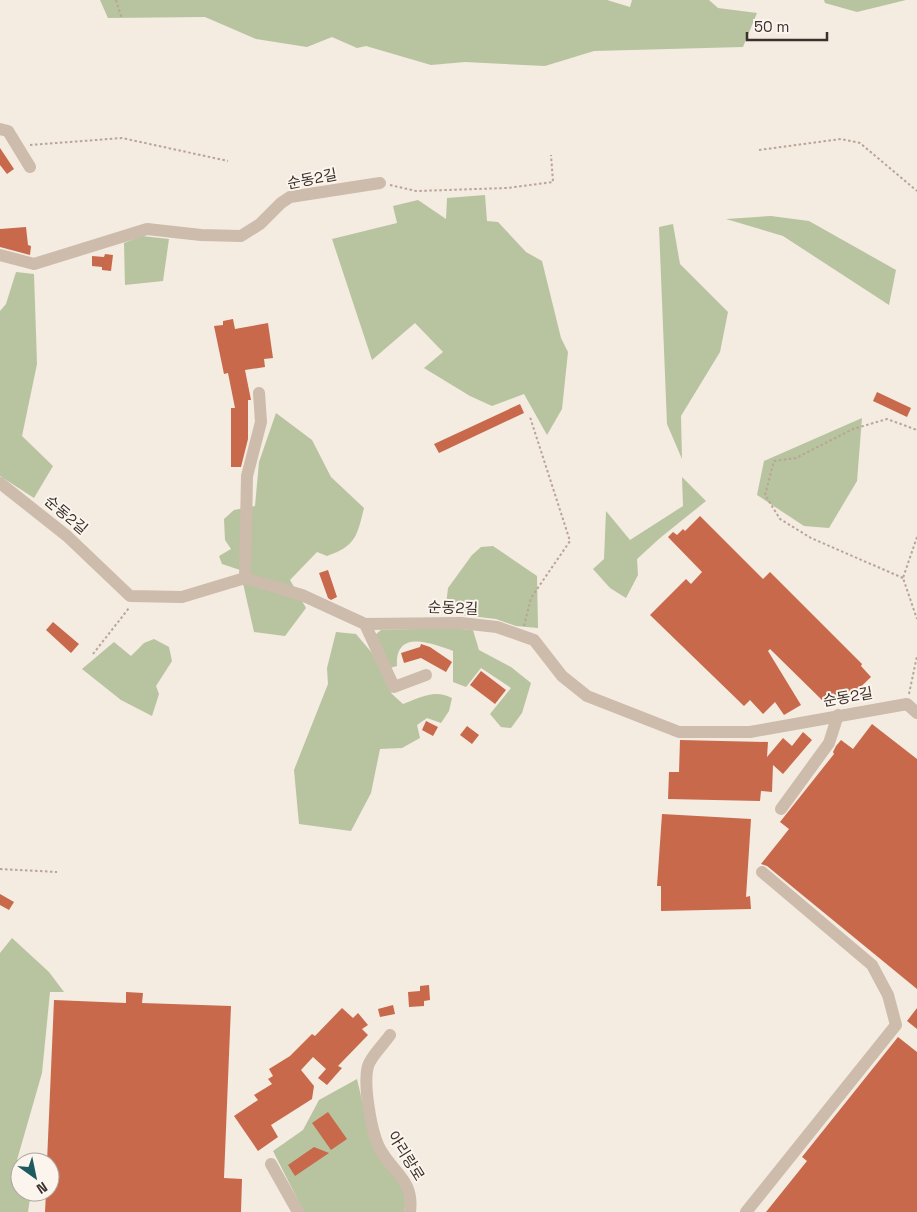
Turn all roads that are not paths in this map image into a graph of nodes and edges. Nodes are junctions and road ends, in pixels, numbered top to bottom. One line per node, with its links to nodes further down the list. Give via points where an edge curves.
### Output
1 (0, 129): 2 (street, via 8,131)
2 (30, 167)
3 (380, 183): 4 (street, 순동2길, via 290,197 241,236 147,229 34,264)
4 (0, 255)
5 (259, 394): 7 (street, via 261,422 247,476)
6 (0, 483): 7 (street, 순동2길, via 68,536 130,596 182,596)
7 (245, 578): 8 (street, 순동2길, via 302,595)
8 (365, 624): 9 (street, via 394,687); 11 (street, 순동2길, via 461,623 497,627 534,640 562,676 587,696 679,732 750,732)
9 (426, 675)
10 (917, 713): 11 (street, 순동2길, via 907,704)
11 (838, 716): 12 (street, via 829,743)
12 (781, 809)
13 (762, 872): 18 (street, via 872,965 888,995 896,1025)
14 (390, 1035): 17 (street, 아리랑로, via 368,1064 373,1132 409,1189 412,1198)
15 (271, 1164): 16 (street)
16 (298, 1212)
17 (410, 1212)
18 (746, 1212)

